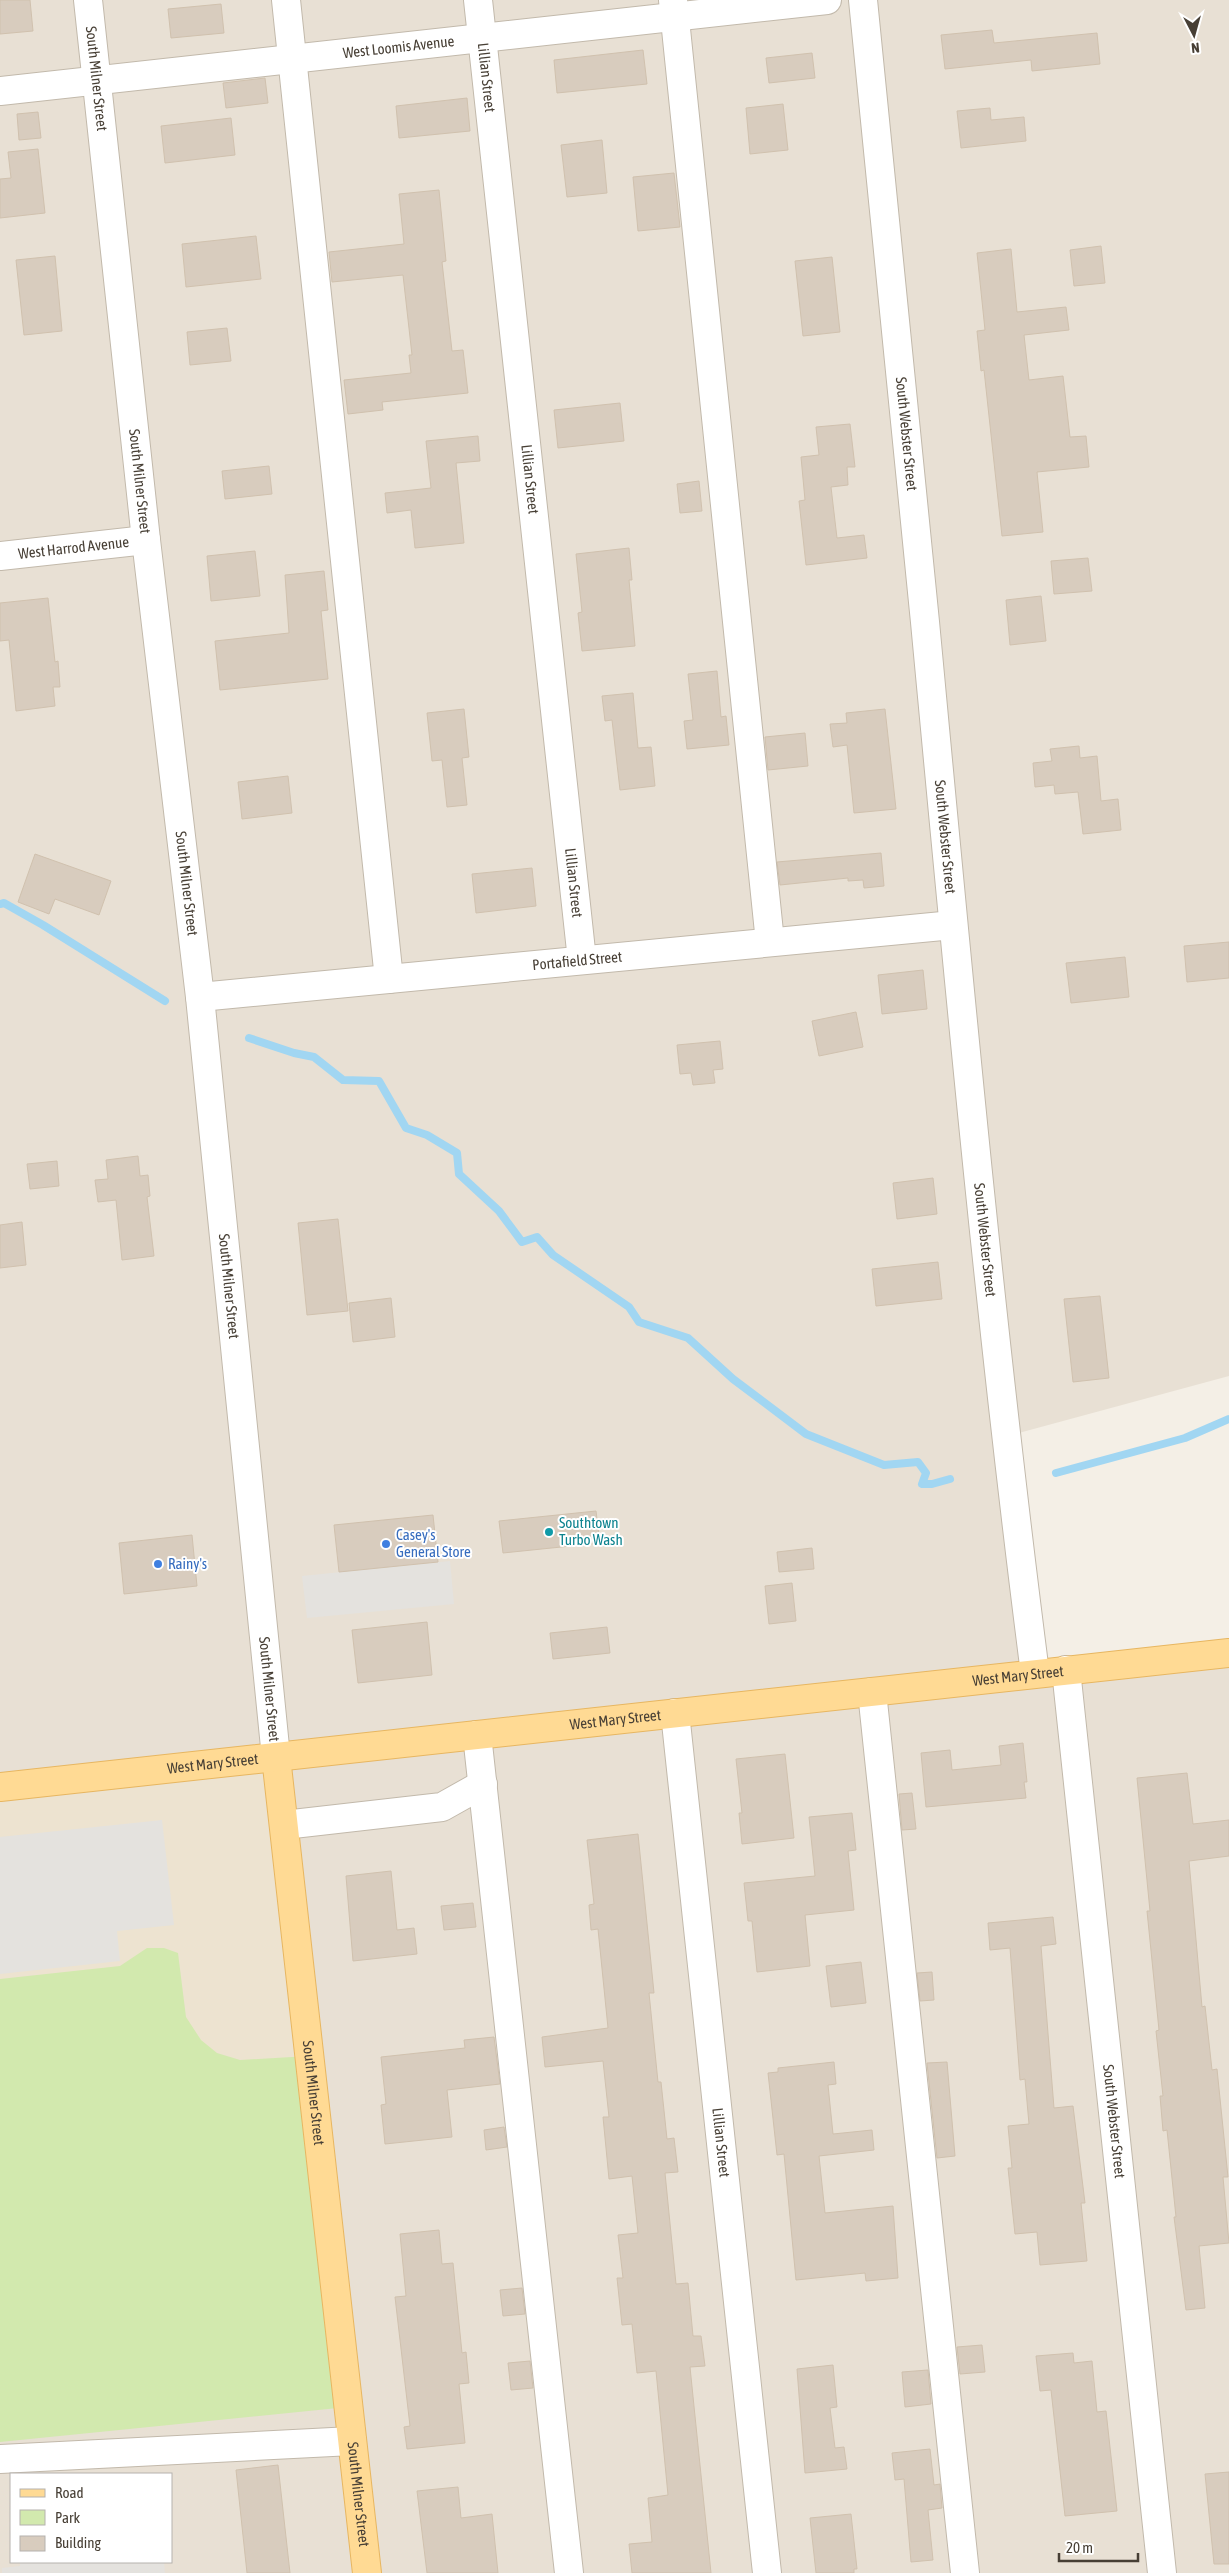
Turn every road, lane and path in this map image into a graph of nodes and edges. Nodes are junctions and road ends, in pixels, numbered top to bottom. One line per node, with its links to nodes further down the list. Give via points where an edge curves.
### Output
1 (88, 0): 9 (street, South Milner Street)
2 (286, 0): 8 (street)
3 (478, 0): 7 (street, Lillian Street)
4 (827, 0): 6 (street, West Loomis Avenue)
5 (863, 0): 13 (street, South Webster Street)
6 (674, 8): 7 (street, West Loomis Avenue); 14 (street)
7 (482, 38): 8 (street, West Loomis Avenue); 15 (street, Lillian Street)
8 (292, 59): 9 (street, West Loomis Avenue); 16 (street)
9 (97, 80): 10 (street, West Loomis Avenue); 11 (street, South Milner Street)
10 (0, 91)
11 (146, 540): 12 (street, West Harrod Avenue); 17 (street, South Milner Street)
12 (0, 556)
13 (953, 925): 14 (street, Portafield Street); 20 (street, South Webster Street, via 1016,1533)
14 (770, 942): 15 (street, Portafield Street)
15 (582, 960): 16 (street, Portafield Street)
16 (389, 979): 17 (street, Portafield Street)
17 (200, 997): 24 (street, South Milner Street)
18 (1229, 1652): 19 (main road, West Mary Street)
19 (1066, 1670): 20 (main road, West Mary Street); 34 (street, South Webster Street)
20 (1035, 1673): 21 (main road, West Mary Street)
21 (872, 1692): 22 (main road, West Mary Street); 33 (street)
22 (675, 1713): 23 (main road, West Mary Street); 32 (street, Lillian Street)
23 (477, 1735): 24 (main road, West Mary Street); 25 (street)
24 (276, 1757): 26 (main road, West Mary Street); 27 (main road, South Milner Street)
25 (483, 1784): 27 (street, via 442,1807); 31 (street)
26 (0, 1787)
27 (284, 1825): 28 (main road, South Milner Street)
28 (352, 2441): 29 (street); 30 (main road, South Milner Street)
29 (0, 2459)
30 (366, 2573)
31 (569, 2573)
32 (767, 2573)
33 (965, 2573)
34 (1162, 2573)

